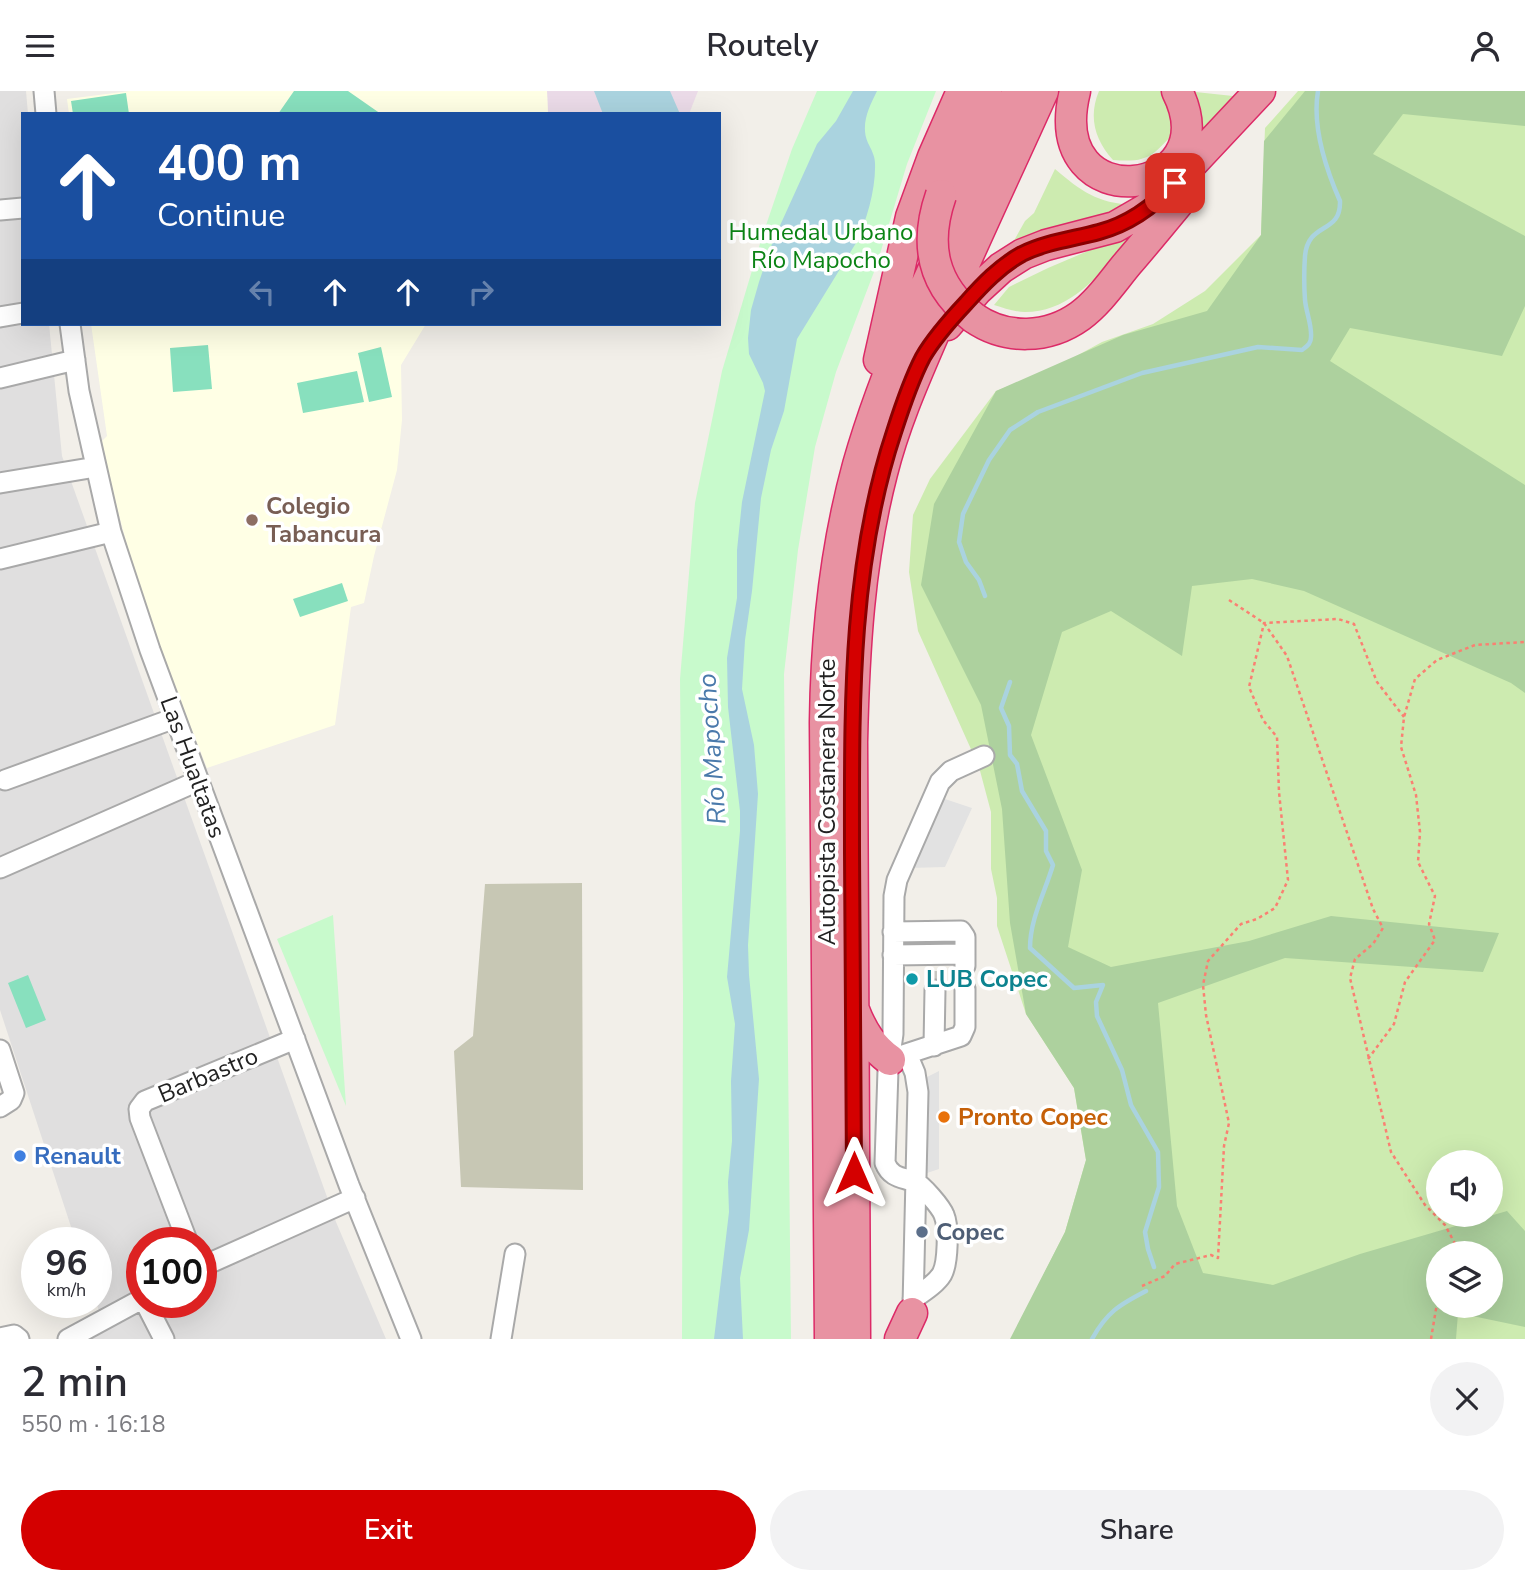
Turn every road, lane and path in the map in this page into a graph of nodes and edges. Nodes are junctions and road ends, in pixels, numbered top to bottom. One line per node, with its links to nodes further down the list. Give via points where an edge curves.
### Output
1 (44, 91): 11 (street)
2 (986, 91): 9 (highway, bridge, via 941,195 932,228 935,262 949,293 974,318 997,330 1031,334 1055,329 1095,302)
3 (1018, 91): 21 (highway, Autopista Costanera Norte, via 905,335)
4 (1043, 91): 14 (highway, Autopista Costanera Norte)
5 (1062, 91): 14 (highway, via 1014,190)
6 (1075, 91): 7 (highway, via 1070,128 1081,156 1102,176 1129,183 1161,173 1179,152 1186,120)
7 (1177, 91)
8 (1260, 91): 18 (highway, via 1153,205 1115,227 1046,245 1010,261 964,305)
9 (1271, 91)
10 (959, 98): 21 (highway, via 921,187 903,246 873,389)
11 (46, 112)
12 (21, 208): 13 (street)
13 (0, 210)
14 (955, 285): 18 (highway, Autopista Costanera Norte)
15 (21, 313): 16 (street)
16 (0, 317)
17 (70, 326): 19 (street, Las Hualtatas)
18 (924, 356): 39 (highway, Autopista Costanera Norte, via 882,470 860,591 852,729)
19 (75, 360): 20 (street); 22 (street, Las Hualtatas)
20 (0, 377)
21 (869, 431): 63 (highway, Autopista Costanera Norte, via 841,541 826,673)
22 (96, 467): 23 (street); 24 (street, Las Hualtatas)
23 (0, 482)
24 (111, 533): 25 (street); 30 (street, Las Hualtatas)
25 (0, 559)
26 (1230, 600): 27 (path)
27 (1264, 623): 29 (path, via 1339,619 1354,624 1377,682); 44 (path, via 1287,656 1383,928 1355,959 1350,978); 52 (path, via 1249,687 1263,720 1277,737 1288,880 1275,908 1241,924 1208,961 1203,985 1229,1123 1218,1258 1211,1255 1175,1264 1164,1276)
28 (1525, 642): 29 (path, via 1475,645 1437,660 1415,679)
29 (1404, 717): 44 (path, via 1401,747 1416,795 1418,862 1435,896 1429,924 1435,940 1405,982 1394,1024)
30 (175, 718): 32 (street); 33 (street, Las Hualtatas)
31 (984, 756): 35 (street, via 951,771 940,782 897,880)
32 (5, 780)
33 (198, 781): 34 (street); 40 (street, Las Hualtatas)
34 (0, 868)
35 (893, 932): 36 (street); 36 (street, via 961,931 965,960)
36 (893, 955): 43 (street, via 893,1034)
37 (965, 989): 41 (street, via 963,1034)
38 (935, 990): 41 (street)
39 (852, 1007): 43 (highway, via 873,1045); 64 (highway, Autopista Costanera Norte)
40 (295, 1039): 47 (street, Las Hualtatas); 48 (street, Barbastro, via 145,1101 139,1109)
41 (934, 1046): 43 (street)
42 (0, 1050): 45 (street, via 15,1093)
43 (898, 1057): 46 (street, via 915,1073 918,1092); 46 (street, via 885,1163 899,1178)
44 (1368, 1059): 49 (path, via 1391,1152)
45 (0, 1107)
46 (916, 1183): 54 (street); 54 (street, via 944,1213 946,1258 941,1276)
47 (355, 1198): 51 (street); 61 (street, Las Hualtatas)
48 (182, 1227)
49 (1453, 1241)
50 (515, 1254): 62 (street)
51 (217, 1260)
52 (1142, 1286)
53 (126, 1310): 59 (street)
54 (908, 1317)
55 (152, 1318): 60 (street)
56 (1434, 1318): 65 (path)
57 (0, 1338): 58 (street, via 14,1335)
58 (19, 1339)
59 (68, 1339)
60 (164, 1339)
61 (411, 1339)
62 (501, 1339)
63 (830, 1339)
64 (855, 1339)
65 (1431, 1339)

